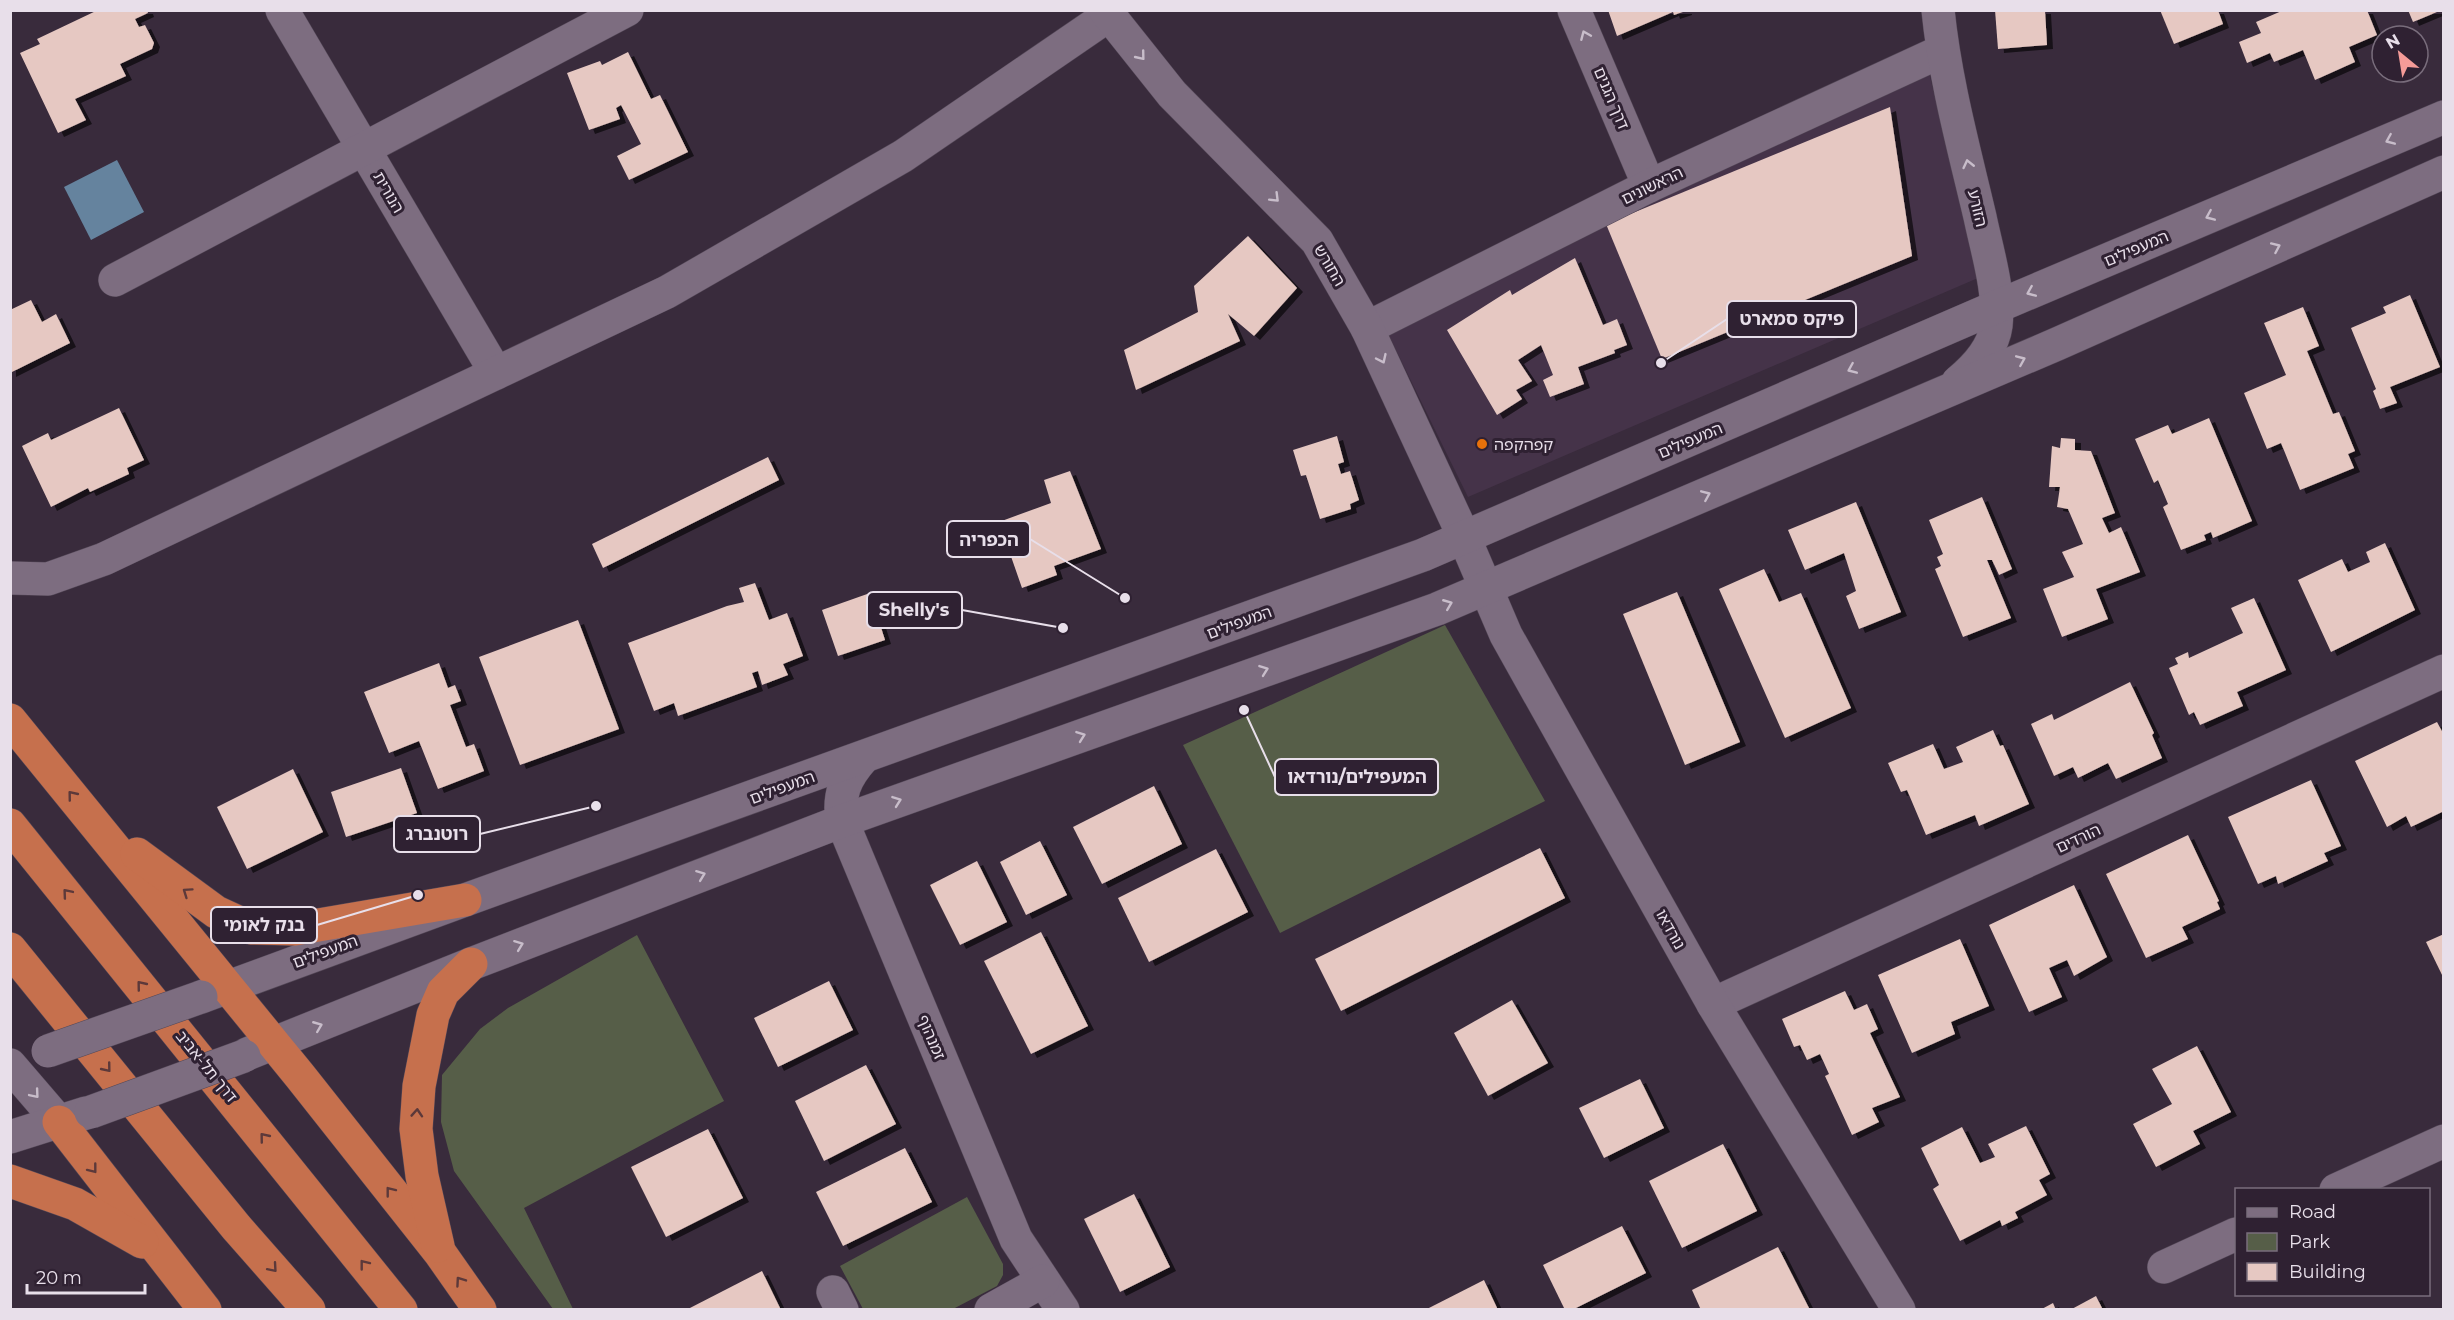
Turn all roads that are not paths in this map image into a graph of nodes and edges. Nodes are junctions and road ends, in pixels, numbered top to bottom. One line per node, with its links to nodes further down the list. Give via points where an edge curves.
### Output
1 (282, 10): 8 (street, הנורית)
2 (627, 10): 8 (street)
3 (1574, 10): 10 (street, דרך הגנים, one-way to 3)
4 (1938, 10): 6 (street, הזורע)
5 (1107, 13): 13 (street, החורש, one-way to 13, via 1172,94 1317,241); 14 (street, via 892,162 667,292)
6 (1942, 51): 10 (street, הראשונים); 12 (street, הזורע, one-way to 6, via 1989,257)
7 (2444, 117): 12 (street, המעפילים, one-way to 12)
8 (364, 150): 11 (street); 14 (street, הנורית)
9 (2444, 172): 15 (street, one-way to 9)
10 (1649, 186): 13 (street, הראשונים)
11 (115, 280)
12 (1996, 307): 15 (street, הזורע, via 1996,328 1982,359); 16 (street, המעפילים, one-way to 16)
13 (1367, 328): 16 (street, החורש, one-way to 16)
14 (496, 373): 17 (street, via 104,560 48,579)
15 (1948, 391): 18 (street, one-way to 15)
16 (1464, 537): 18 (street, נורדאו); 21 (street, המעפילים)
17 (10, 578)
18 (1486, 588): 22 (street, one-way to 18, via 1437,609); 29 (street, נורדאו, via 1506,635)
19 (2444, 671): 29 (street, הורדים)
20 (10, 720): 23 (highway, one-way to 20)
21 (863, 758): 22 (street, זמנהוף, via 843,785); 25 (street, המעפילים)
22 (842, 821): 27 (street, one-way to 22); 41 (street, זמנהוף, via 1016,1239)
23 (95, 823): 25 (highway, one-way to 23, via 295,928 251,928 216,912); 28 (highway)
24 (10, 825): 44 (highway, דרך תל-אביב, one-way to 24)
25 (465, 900): 28 (street, המעפילים)
26 (10, 949): 43 (highway, one-way to 43, via 236,1227)
27 (471, 963): 30 (street, one-way to 27); 39 (highway, one-way to 27, via 422,1176 416,1129 419,1086 433,1015 443,992)
28 (214, 992): 30 (highway); 31 (street, המעפילים, bridge)
29 (1713, 1004): 48 (street, נורדאו)
30 (259, 1049): 32 (street, bridge); 39 (highway, one-way to 30)
31 (11, 1066): 32 (street, one-way to 32)
32 (59, 1122): 33 (street); 38 (highway, one-way to 38)
33 (10, 1137)
34 (2444, 1141): 36 (street)
35 (10, 1181): 38 (highway, via 75,1204)
36 (2340, 1188)
37 (2235, 1234): 40 (street)
38 (160, 1253): 42 (highway)
39 (440, 1253): 45 (highway, one-way to 39)
40 (2164, 1267)
41 (1043, 1281): 46 (street); 47 (street, זמנהוף)
42 (205, 1310)
43 (309, 1310)
44 (400, 1310)
45 (480, 1310)
46 (991, 1310)
47 (1063, 1310)
48 (1899, 1310)

